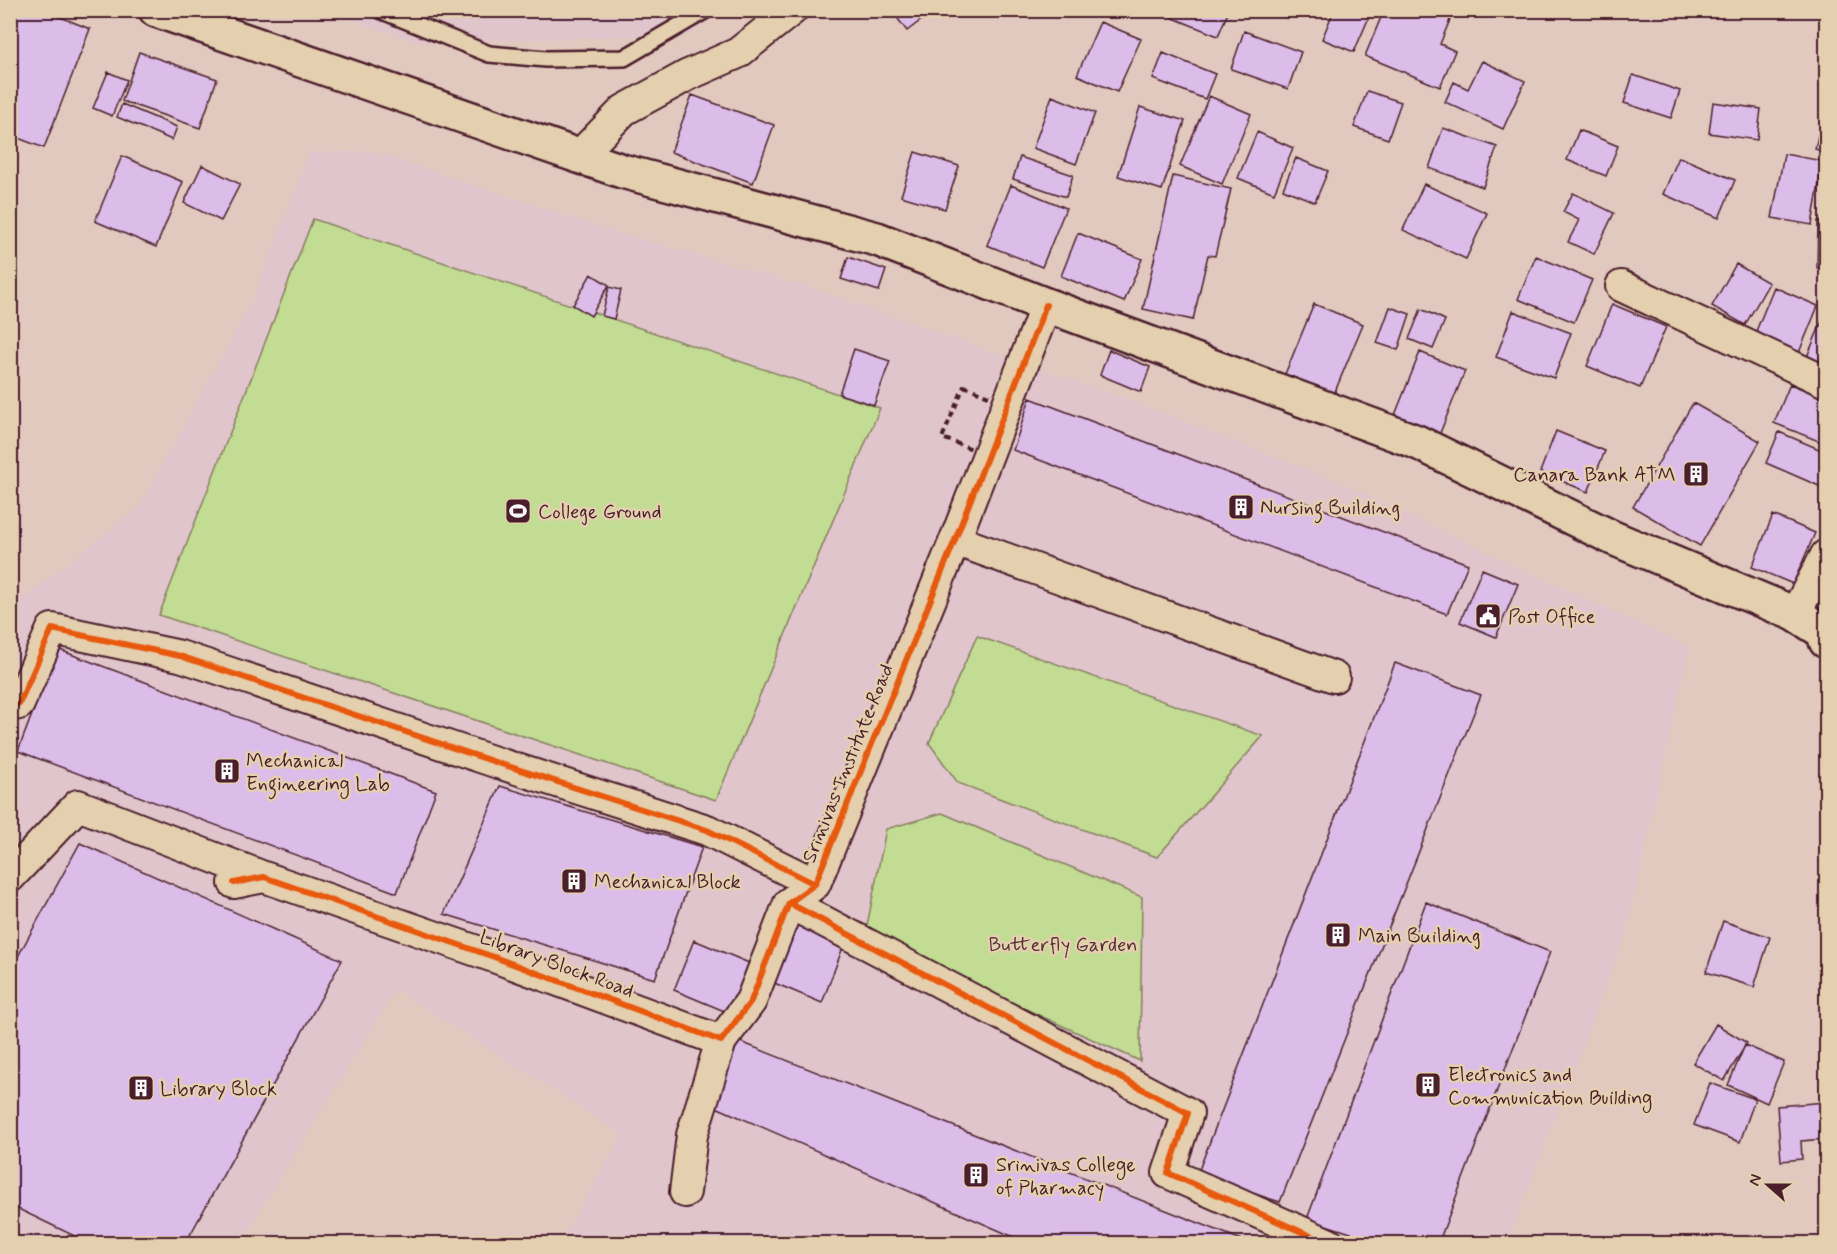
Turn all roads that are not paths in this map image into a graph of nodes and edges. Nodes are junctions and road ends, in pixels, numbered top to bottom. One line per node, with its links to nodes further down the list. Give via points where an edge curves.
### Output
1 (156, 10): 5 (main road)
2 (380, 10): 3 (lane, via 489,54 546,59 624,58)
3 (706, 10)
4 (792, 10): 5 (street, via 738,53 624,110)
5 (579, 156): 7 (main road, via 877,239)
6 (1621, 286): 8 (street)
7 (1046, 305): 9 (street, Srinivas Institute Road); 11 (main road, via 1417,442 1613,538)
8 (1827, 382)
9 (955, 540): 13 (street); 18 (street, Srinivas Institute Road)
10 (1827, 555): 11 (street)
11 (1796, 614): 12 (main road, via 1824,632)
12 (1827, 641)
13 (1334, 677)
14 (10, 706): 18 (street, via 19,704 52,629 180,656 707,830)
15 (264, 877): 16 (street, Library Block Road, via 78,805); 17 (street); 20 (street, Library Block Road)
16 (10, 878)
17 (234, 883)
18 (815, 884): 19 (street, Srinivas Institute Road)
19 (789, 903): 20 (street, via 751,1001); 22 (street, via 1188,1113 1168,1173)
20 (722, 1041): 21 (street, via 692,1135)
21 (685, 1192)
22 (1329, 1244)

